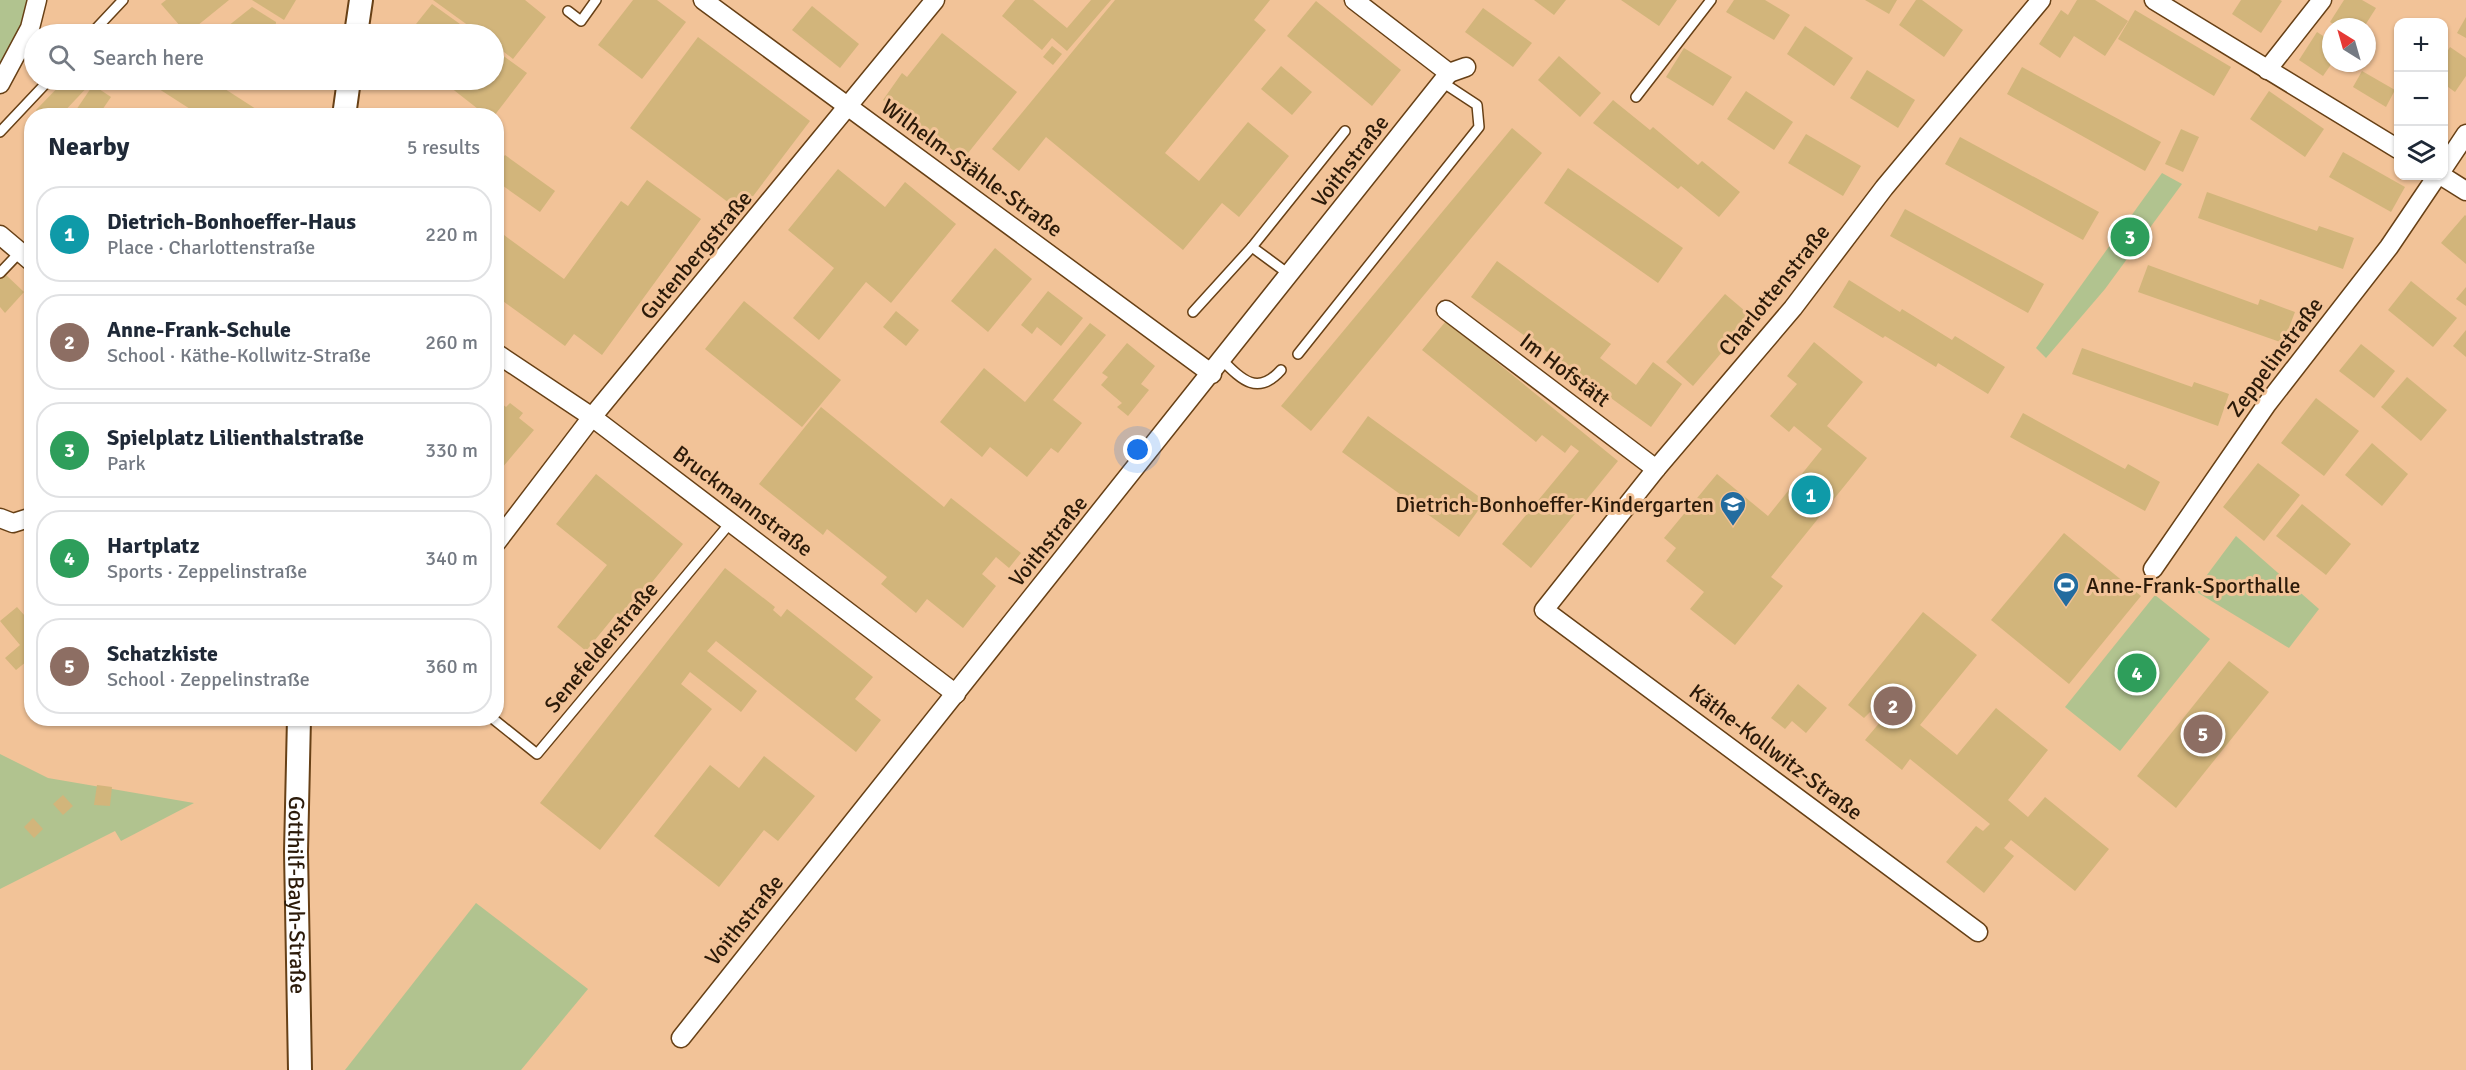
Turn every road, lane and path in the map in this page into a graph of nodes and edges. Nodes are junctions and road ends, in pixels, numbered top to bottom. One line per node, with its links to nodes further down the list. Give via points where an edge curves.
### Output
1 (37, 0): 13 (street)
2 (123, 0): 14 (lane)
3 (361, 0): 15 (street)
4 (596, 0): 12 (lane, via 581,21)
5 (704, 0): 23 (street, Wilhelm-Stähle-Straße)
6 (935, 0): 23 (street, Gutenbergstraße)
7 (1354, 0): 18 (street)
8 (1711, 0): 22 (lane)
9 (2041, 0): 46 (street, Charlottenstraße, via 1884,188 1793,308)
10 (2154, 0): 17 (street)
11 (2322, 0): 17 (street)
12 (568, 11)
13 (31, 24)
14 (100, 24)
15 (357, 24)
16 (24, 39): 19 (street)
17 (2267, 70): 28 (street)
18 (1453, 74): 38 (street, Voithstraße); 41 (lane, via 1477,105 1479,127)
19 (0, 84)
20 (40, 90): 26 (lane)
21 (348, 90): 24 (street)
22 (1636, 97)
23 (849, 107): 43 (street, Wilhelm-Stähle-Straße); 45 (street, Gutenbergstraße)
24 (345, 108)
25 (1345, 131): 34 (lane)
26 (0, 132)
27 (2466, 134): 29 (street)
28 (2394, 147)
29 (2448, 160)
30 (2434, 180): 51 (street, Zeppelinstraße, via 2389,247 2267,404)
31 (2448, 180): 32 (street)
32 (2466, 190)
33 (0, 235): 35 (street)
34 (1252, 247): 38 (lane); 40 (lane)
35 (24, 255)
36 (24, 258): 37 (lane)
37 (0, 273)
38 (1290, 275): 43 (street, Voithstraße)
39 (1446, 310): 46 (street, Im Hofstätt)
40 (1193, 312)
41 (1298, 354)
42 (504, 358): 45 (street, Bruckmannstraße)
43 (1217, 367): 44 (lane, via 1244,381 1260,384 1273,379); 53 (street, Voithstraße)
44 (1281, 370)
45 (592, 417): 49 (street, Bruckmannstraße); 50 (street, Gutenbergstraße)
46 (1656, 469): 52 (street, Charlottenstraße)
47 (0, 519): 48 (street, via 13,524)
48 (24, 520)
49 (731, 522): 53 (street, Bruckmannstraße); 55 (lane, Senefelderstraße, via 537,754)
50 (504, 532)
51 (2153, 569)
52 (1544, 610): 56 (street, Käthe-Kollwitz-Straße)
53 (956, 694): 57 (street, Voithstraße)
54 (300, 726): 58 (street, Gotthilf-Bayh-Straße, via 296,852)
55 (502, 726)
56 (1978, 932)
57 (681, 1038)
58 (300, 1070)

